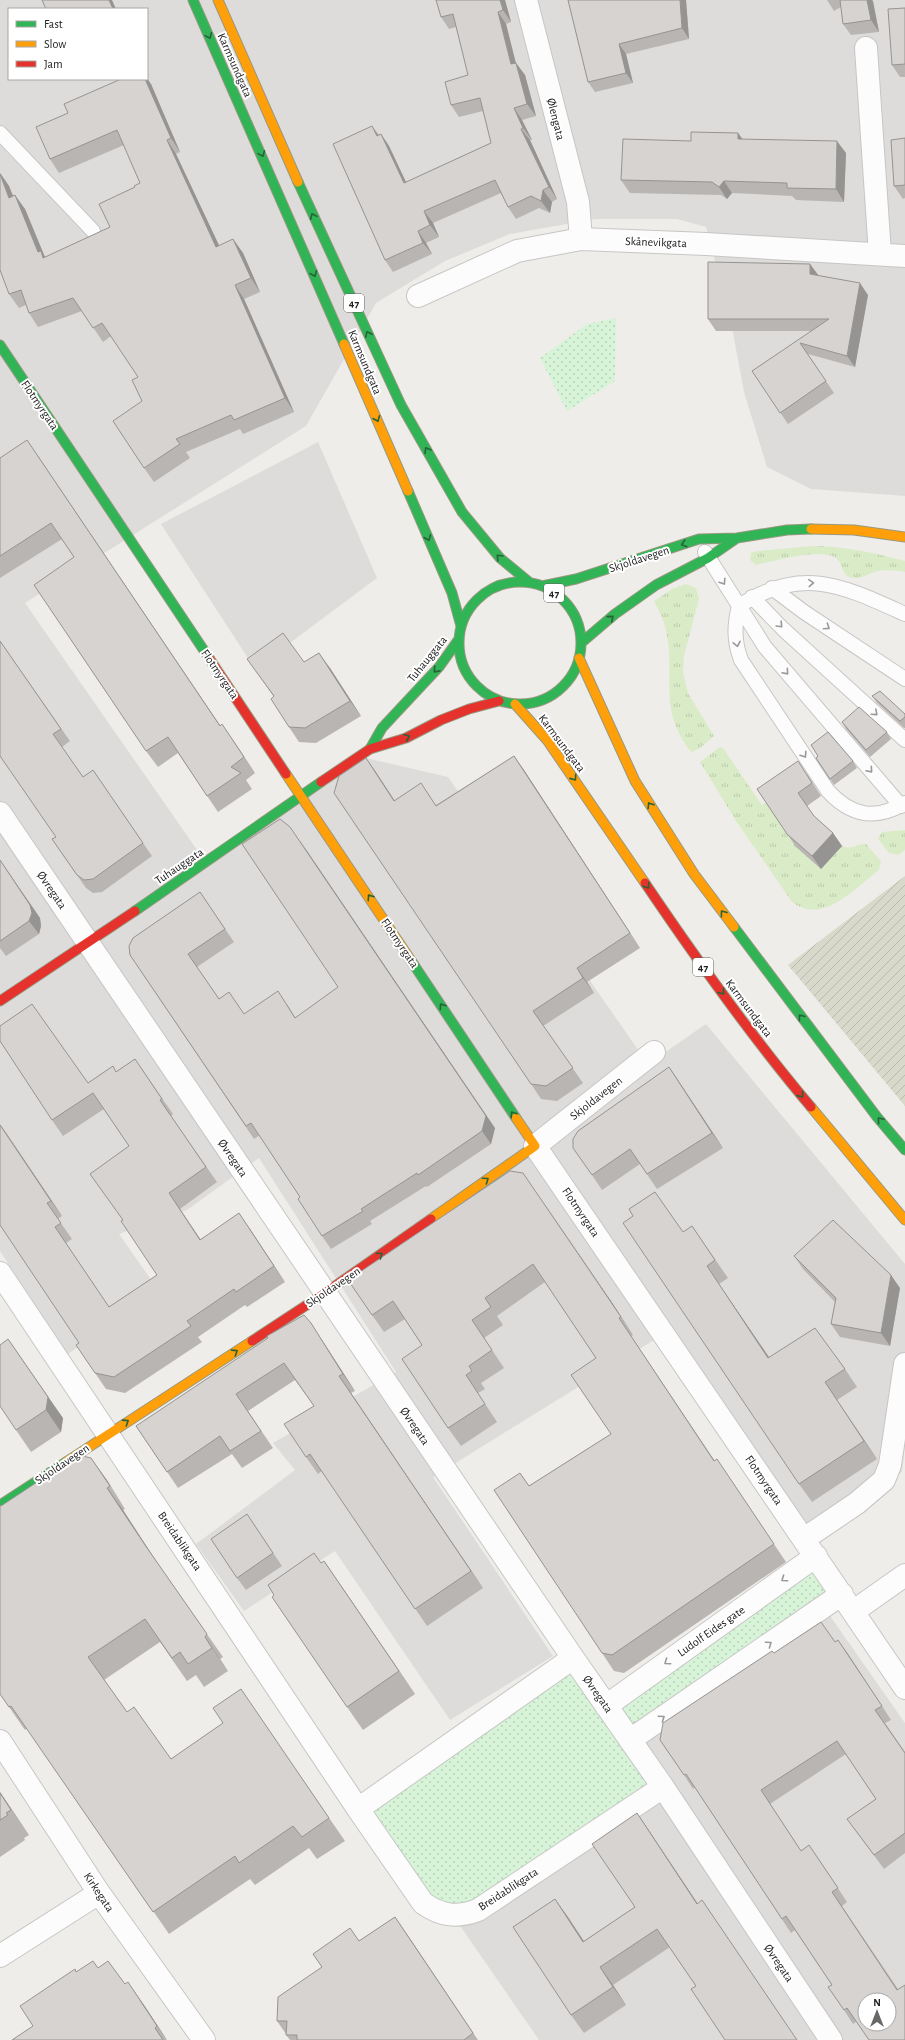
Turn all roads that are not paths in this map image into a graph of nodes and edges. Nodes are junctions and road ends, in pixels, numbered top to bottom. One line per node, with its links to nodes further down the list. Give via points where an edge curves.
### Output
1 (193, 0): 24 (main road, Karmsundgata / 47, one-way to 24, via 452,593)
2 (218, 0): 18 (main road, Karmsundgata / 47, one-way to 2, via 500,558 462,512 401,405 316,223)
3 (526, 0): 7 (street, Ølengata, via 578,202)
4 (866, 48): 8 (street)
5 (0, 133): 6 (lane)
6 (93, 231)
7 (581, 239): 8 (street, Skånevikgata); 10 (street, Skånevikgata, via 517,251)
8 (880, 254): 9 (street, Skånevikgata)
9 (905, 256)
10 (418, 296)
11 (0, 345): 33 (main road, Flotmyrgata)
12 (895, 536): 13 (main road, Skjoldavegen); 14 (main road, Skjoldavegen, via 824,528 787,530); 16 (main road, Skjoldavegen)
13 (905, 537)
14 (737, 538): 15 (main road, Skjoldavegen); 17 (main road, Skjoldavegen)
15 (699, 539): 17 (lane); 19 (main road, Skjoldavegen, one-way to 19, via 576,580)
16 (905, 543)
17 (708, 558): 22 (lane, one-way to 22); 26 (main road, Skjoldavegen, one-way to 17, via 615,614 656,585)
18 (529, 582): 19 (main road, 47); 24 (main road, 47, via 511,582 494,587 480,596 468,610)
19 (542, 586): 26 (main road, 47, via 566,602 574,614)
20 (772, 588): 21 (lane); 23 (lane, one-way to 23, via 787,584 834,585); 28 (lane, one-way to 28)
21 (752, 597): 22 (lane); 31 (lane, one-way to 31, via 783,629)
22 (739, 606): 34 (lane, one-way to 34, via 765,647); 34 (lane, one-way to 34, via 734,624 736,645 741,660 828,791 852,810 865,814 878,814)
23 (905, 614)
24 (461, 626): 25 (main road, 47)
25 (459, 639): 29 (main road, 47, via 460,655 465,670 474,683); 32 (main road, Tuhauggata, one-way to 32, via 439,667 382,728)
26 (581, 643): 27 (main road, 47)
27 (579, 658): 30 (main road, 47, via 574,671 556,693 543,700); 40 (main road, one-way to 27, via 877,1117 694,874 635,781)
28 (905, 679)
29 (499, 701): 30 (main road, 47); 32 (main road, Tuhauggata, one-way to 29, via 406,738 440,720)
30 (515, 704): 41 (main road, Karmsundgata / 47, one-way to 41, via 547,740 697,960 784,1075)
31 (905, 740)
32 (370, 750): 33 (main road, Tuhauggata)
33 (303, 796): 36 (main road, Tuhauggata); 39 (main road, Flotmyrgata, one-way to 33)
34 (903, 805)
35 (0, 813): 36 (street, Øvregata)
36 (88, 943): 37 (main road, Tuhauggata); 43 (street, Øvregata)
37 (0, 1001)
38 (654, 1052): 39 (street, Skjoldavegen)
39 (535, 1146): 43 (main road, Skjoldavegen, one-way to 39); 47 (street, Flotmyrgata)
40 (905, 1150)
41 (905, 1220)
42 (0, 1273): 45 (street, Breidablikgata)
43 (325, 1294): 45 (main road, Skjoldavegen, one-way to 43); 50 (street, Øvregata)
44 (905, 1364): 47 (street, via 890,1464 884,1480)
45 (108, 1433): 46 (main road, Skjoldavegen); 56 (street, Breidablikgata)
46 (0, 1505)
47 (810, 1548): 49 (street, Flotmyrgata); 52 (street, Ludolf Eides gate, one-way to 52)
48 (905, 1575): 49 (street)
49 (848, 1602): 51 (street, Flotmyrgata); 53 (street, one-way to 49)
50 (573, 1658): 52 (street, Øvregata); 56 (street)
51 (905, 1688)
52 (606, 1706): 53 (street, Øvregata)
53 (630, 1740): 55 (street, Øvregata)
54 (0, 1741): 57 (street, Kirkegata)
55 (663, 1787): 56 (street, Breidablikgata, via 478,1910 464,1915 435,1912 423,1903); 60 (street, Øvregata)
56 (358, 1809)
57 (99, 1893): 58 (street); 59 (street, Kirkegata)
58 (0, 1956)
59 (204, 2040)
60 (831, 2040)

